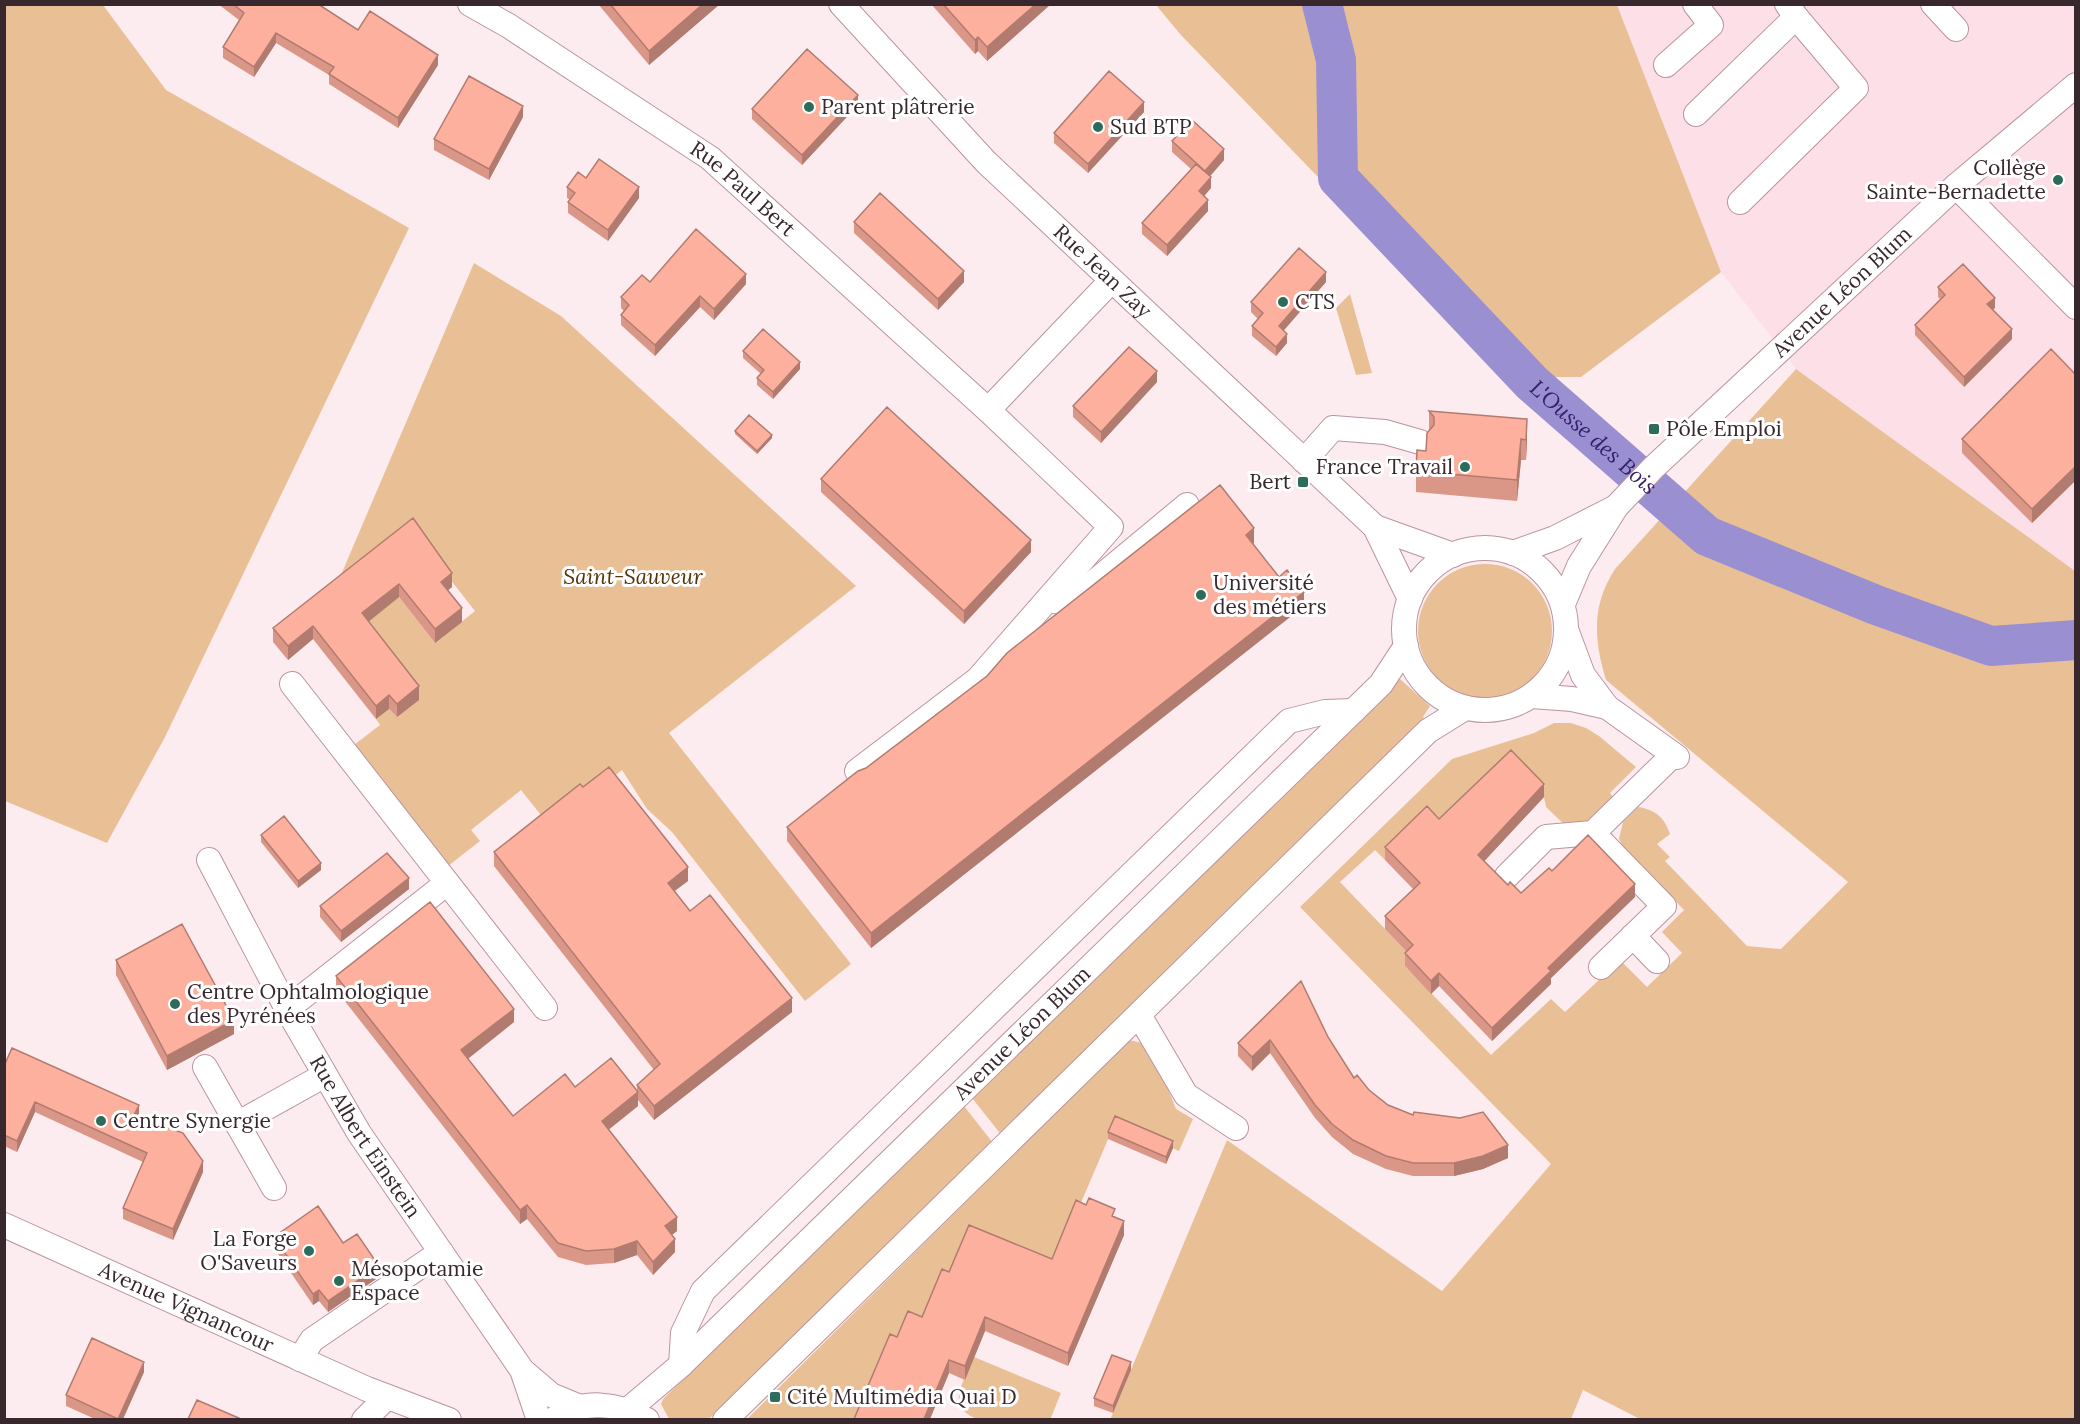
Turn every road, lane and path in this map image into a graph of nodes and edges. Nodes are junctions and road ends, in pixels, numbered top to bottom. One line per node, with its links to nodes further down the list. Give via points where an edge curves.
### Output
1 (470, 4): 14 (street, Rue Paul Bert, via 710,158)
2 (841, 4): 12 (street, Rue Jean Zay, via 986,162)
3 (1695, 4): 7 (street, via 1711,25)
4 (1933, 4): 6 (street)
5 (1791, 10): 9 (street); 11 (street, via 1856,88)
6 (1956, 29)
7 (1666, 64)
8 (2073, 92): 10 (street, Avenue Léon Blum)
9 (1696, 114)
10 (1956, 186): 13 (street); 17 (street, Avenue Léon Blum)
11 (1740, 202)
12 (1111, 280): 14 (street); 16 (street, Rue Jean Zay)
13 (2076, 306)
14 (988, 410): 23 (street, Rue Paul Bert, via 1111,527)
15 (1420, 442): 16 (street, via 1385,432 1334,428)
16 (1304, 461): 19 (street, Rue Jean Zay)
17 (1623, 500): 20 (street, Avenue Léon Blum, via 1555,538); 24 (street, Avenue Léon Blum, via 1579,566)
18 (1187, 505): 23 (street, via 1069,603)
19 (1375, 527): 21 (street, Rue Jean Zay); 22 (street, Rue Jean Zay)
20 (1513, 553): 21 (street, via 1493,548); 24 (street, via 1535,565 1552,582)
21 (1453, 555): 22 (street, via 1420,581)
22 (1410, 599): 26 (street, via 1405,617)
23 (1048, 600): 32 (street, via 978,679)
24 (1563, 604): 25 (street)
25 (1567, 630): 28 (street, via 1563,656 1551,678); 29 (street, via 1583,675)
26 (1406, 646): 30 (street, via 1413,667 1426,686); 31 (street, Avenue Léon Blum, via 1381,684)
27 (292, 684): 36 (street)
28 (1532, 696): 29 (street); 30 (street, via 1511,706)
29 (1607, 707): 33 (street, via 1675,756)
30 (1465, 708): 42 (street, via 1428,730)
31 (1353, 711): 47 (street, Avenue Léon Blum); 48 (street, via 1325,711 1289,721)
32 (857, 771)
33 (1593, 833): 35 (street, via 1546,837); 37 (street, via 1664,906)
34 (209, 860): 41 (street, Rue Albert Einstein)
35 (1508, 876)
36 (447, 883): 40 (street); 41 (street)
37 (1633, 936): 38 (street); 39 (street)
38 (1657, 961)
39 (1601, 967)
40 (544, 1008)
41 (287, 1009): 44 (street, Rue Albert Einstein)
42 (1139, 1015): 46 (street, via 1186,1095); 63 (street)
43 (206, 1067): 45 (street)
44 (325, 1075): 45 (street); 51 (street, Rue Albert Einstein, via 359,1133)
45 (237, 1124): 49 (street)
46 (1236, 1128)
47 (872, 1181): 48 (street); 53 (street, Avenue Léon Blum)
48 (816, 1182): 53 (street, via 703,1291 683,1333)
49 (274, 1188)
50 (4, 1225): 52 (street, Avenue Vignancour)
51 (441, 1252): 52 (street, via 312,1340); 54 (street, Rue Albert Einstein)
52 (300, 1359): 55 (street, Avenue Vignancour)
53 (681, 1365): 57 (street, Avenue Léon Blum)
54 (522, 1370): 56 (street, Rue Albert Einstein, via 551,1395); 61 (street, Rue Albert Einstein)
55 (374, 1396): 58 (street); 59 (street, Avenue Vignancour); 60 (street, Avenue Vignancour)
56 (580, 1407): 57 (street, via 605,1404); 62 (street)
57 (638, 1414)
58 (364, 1419)
59 (398, 1419)
60 (449, 1419)
61 (539, 1419)
62 (553, 1419)
63 (725, 1419)

